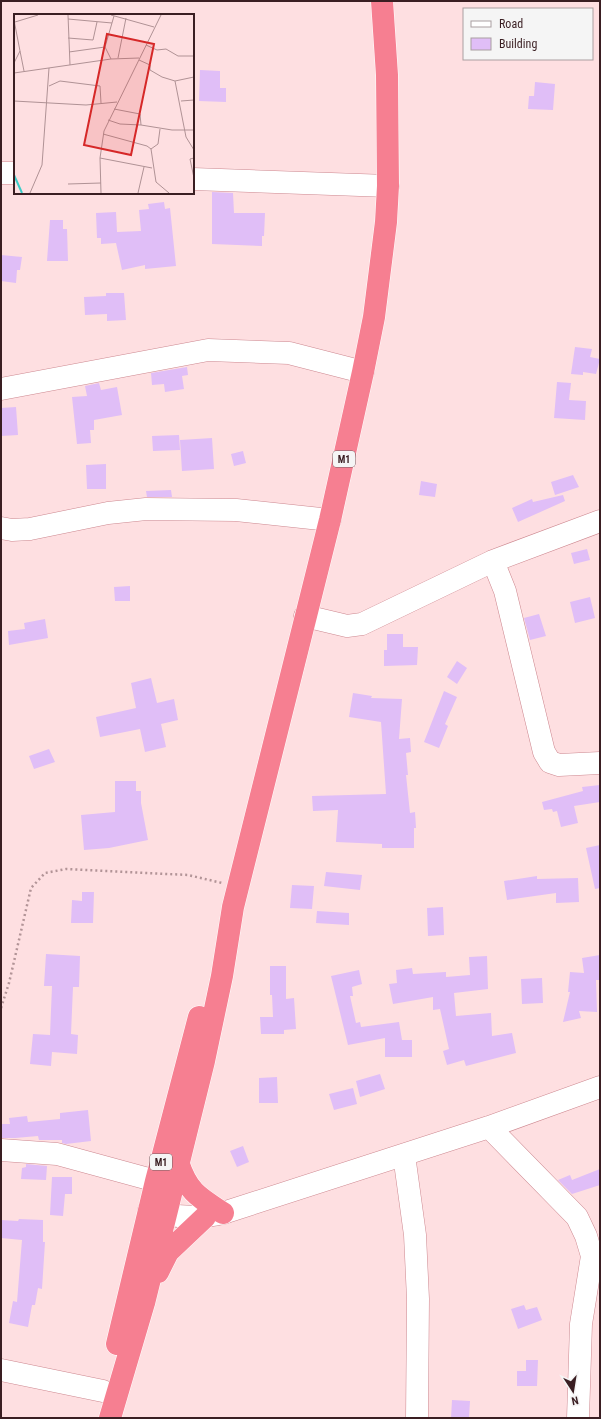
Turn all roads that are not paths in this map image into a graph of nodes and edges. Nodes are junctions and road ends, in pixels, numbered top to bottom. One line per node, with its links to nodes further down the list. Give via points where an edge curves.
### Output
1 (382, 1): 5 (highway, M1, via 387,75)
2 (1, 173): 3 (street)
3 (14, 173)
4 (194, 179): 5 (street)
5 (388, 186): 6 (highway, M1, via 374,317)
6 (363, 372): 7 (street, via 289,353 208,350); 8 (highway, M1)
7 (1, 389)
8 (330, 520): 10 (street, via 236,510 146,509 108,513 30,529); 12 (highway, M1)
9 (600, 521): 11 (street)
10 (1, 528)
11 (494, 561): 12 (street, via 362,624 347,626); 13 (street, via 505,591 544,752 550,762 559,765)
12 (305, 616): 14 (highway, M1)
13 (600, 763)
14 (232, 907): 19 (highway, M1, via 221,984); 20 (highway, M1, via 219,935)
15 (600, 1087): 16 (street)
16 (489, 1127): 18 (street); 23 (street, via 577,1217)
17 (1, 1150): 20 (street, via 57,1154)
18 (404, 1155): 22 (street); 29 (street, via 415,1235 418,1299)
19 (178, 1162): 21 (highway, M1); 22 (highway, via 183,1176 197,1197)
20 (156, 1181): 21 (highway, M1)
21 (157, 1213): 22 (street); 24 (highway, M1); 26 (highway, M1)
22 (214, 1215): 24 (highway, via 168,1252)
23 (596, 1255): 30 (street, via 581,1324)
24 (144, 1303): 28 (highway, M1)
25 (1, 1370): 26 (street)
26 (103, 1391): 27 (highway, M1)
27 (94, 1418)
28 (110, 1418)
29 (417, 1418)
30 (578, 1418)

